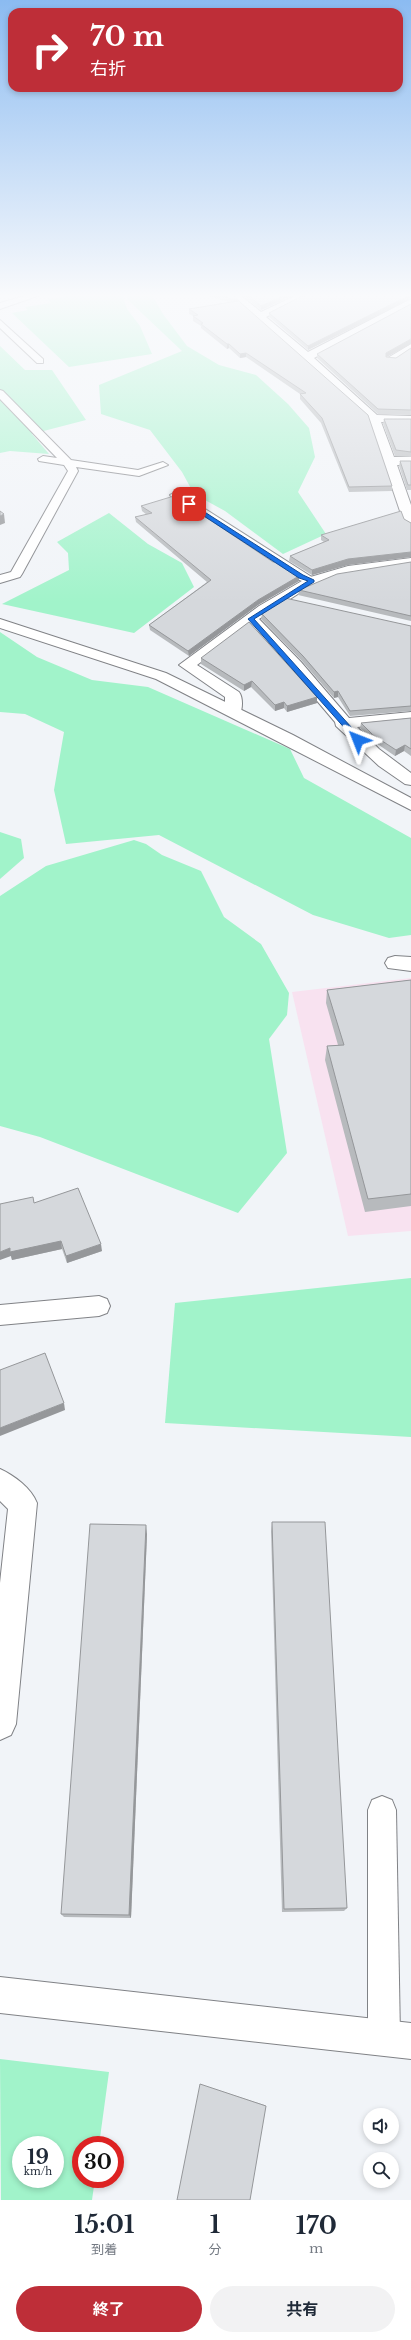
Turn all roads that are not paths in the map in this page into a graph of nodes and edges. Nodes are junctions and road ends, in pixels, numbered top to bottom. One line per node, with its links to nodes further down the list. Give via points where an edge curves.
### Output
1 (5, 398): 8 (lane)
2 (352, 398): 3 (street)
3 (374, 418): 4 (street); 6 (street)
4 (411, 419)
5 (43, 460): 8 (lane)
6 (391, 461): 7 (street); 11 (street)
7 (411, 461)
8 (68, 463): 9 (lane, via 139,474); 14 (lane, via 73,471 16,574)
9 (163, 465)
10 (176, 496): 15 (lane)
11 (408, 508): 12 (street)
12 (411, 523)
13 (411, 562): 15 (street, via 351,569)
14 (0, 579)
15 (312, 581): 16 (street)
16 (283, 598): 17 (street); 18 (street)
17 (298, 602)
18 (251, 619): 20 (street, via 187,665 233,695); 22 (street, via 321,695)
19 (0, 623): 20 (street, via 112,662 161,676)
20 (233, 712): 24 (street)
21 (411, 717): 22 (street)
22 (342, 723): 23 (street, via 394,770)
23 (411, 780)
24 (411, 805)
25 (99, 1306): 26 (lane)
26 (0, 1315)
27 (0, 1483): 28 (street, via 23,1503)
28 (0, 1724)
29 (382, 1810): 31 (lane)
30 (0, 1995): 31 (street)
31 (397, 2039)

